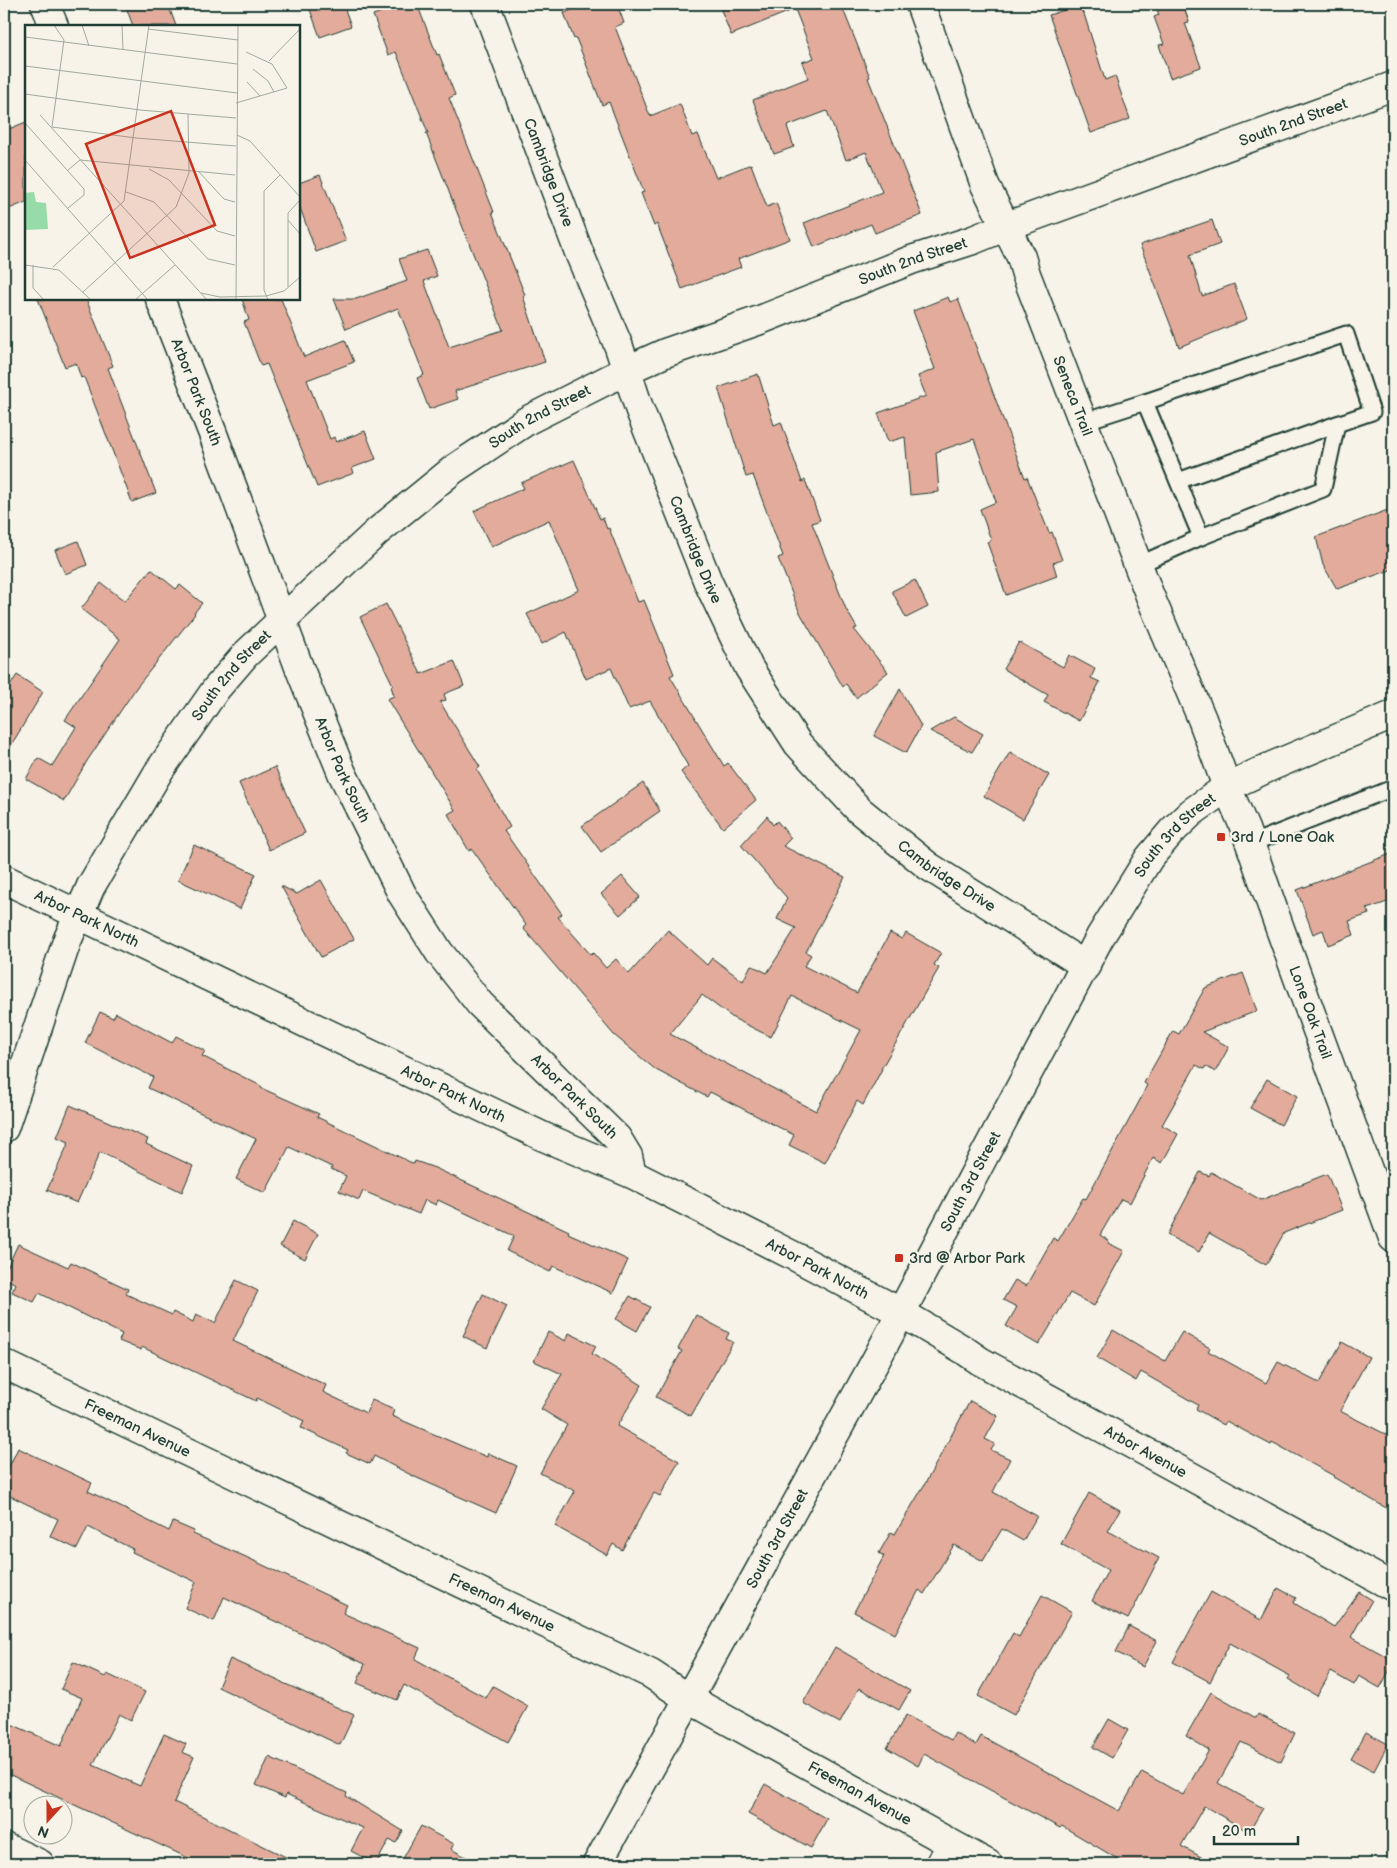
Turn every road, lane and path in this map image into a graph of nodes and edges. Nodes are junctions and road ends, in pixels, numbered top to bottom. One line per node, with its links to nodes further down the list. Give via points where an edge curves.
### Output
1 (45, 4): 4 (street)
2 (485, 4): 8 (street, Cambridge Drive)
3 (920, 4): 6 (street, Seneca Trail, via 985,185)
4 (54, 25)
5 (1393, 86): 6 (street, South 2nd Street)
6 (1007, 226): 8 (street, South 2nd Street); 10 (street, Seneca Trail)
7 (160, 300): 15 (street, Arbor Park South)
8 (627, 370): 15 (street, South 2nd Street, via 528,420 454,469 378,531); 22 (street, Cambridge Drive, via 708,582 749,668 798,744 859,810 928,866)
9 (1145, 402): 10 (lane); 11 (lane, via 1346,334 1372,412); 12 (lane)
10 (1082, 422): 14 (street, Seneca Trail)
11 (1337, 424): 12 (lane); 13 (lane, via 1323,489)
12 (1178, 481): 13 (lane)
13 (1201, 537): 14 (lane)
14 (1138, 565): 17 (street, Seneca Trail)
15 (282, 620): 21 (street, South 2nd Street, via 246,654 216,689 159,771); 24 (street, Arbor Park South, via 342,773 402,894 439,952 480,1004 617,1138 628,1156)
16 (1393, 715): 17 (street, South 3rd Street)
17 (1227, 787): 19 (street, Lone Oak Trail); 22 (street, South 3rd Street, via 1192,812 1162,841 1129,888)
18 (1393, 788): 19 (lane)
19 (1250, 844): 25 (street, Lone Oak Trail)
20 (4, 879): 21 (street, Arbor Park North)
21 (78, 914): 23 (street, South 2nd Street); 24 (street, Arbor Park North, via 544,1137)
22 (1086, 966): 26 (street, South 3rd Street)
23 (4, 1128)
24 (632, 1174): 26 (street, Arbor Park North)
25 (1393, 1238)
26 (900, 1312): 28 (street, Arbor Avenue, via 980,1361); 29 (street, South 3rd Street)
27 (4, 1364): 29 (street, Freeman Avenue, via 593,1645 651,1674)
28 (1393, 1587)
29 (688, 1699): 31 (street, Freeman Avenue); 33 (street, South 3rd Street)
30 (4, 1847): 32 (street)
31 (940, 1853): 34 (street, Freeman Avenue)
32 (40, 1864)
33 (597, 1864)
34 (988, 1864)

